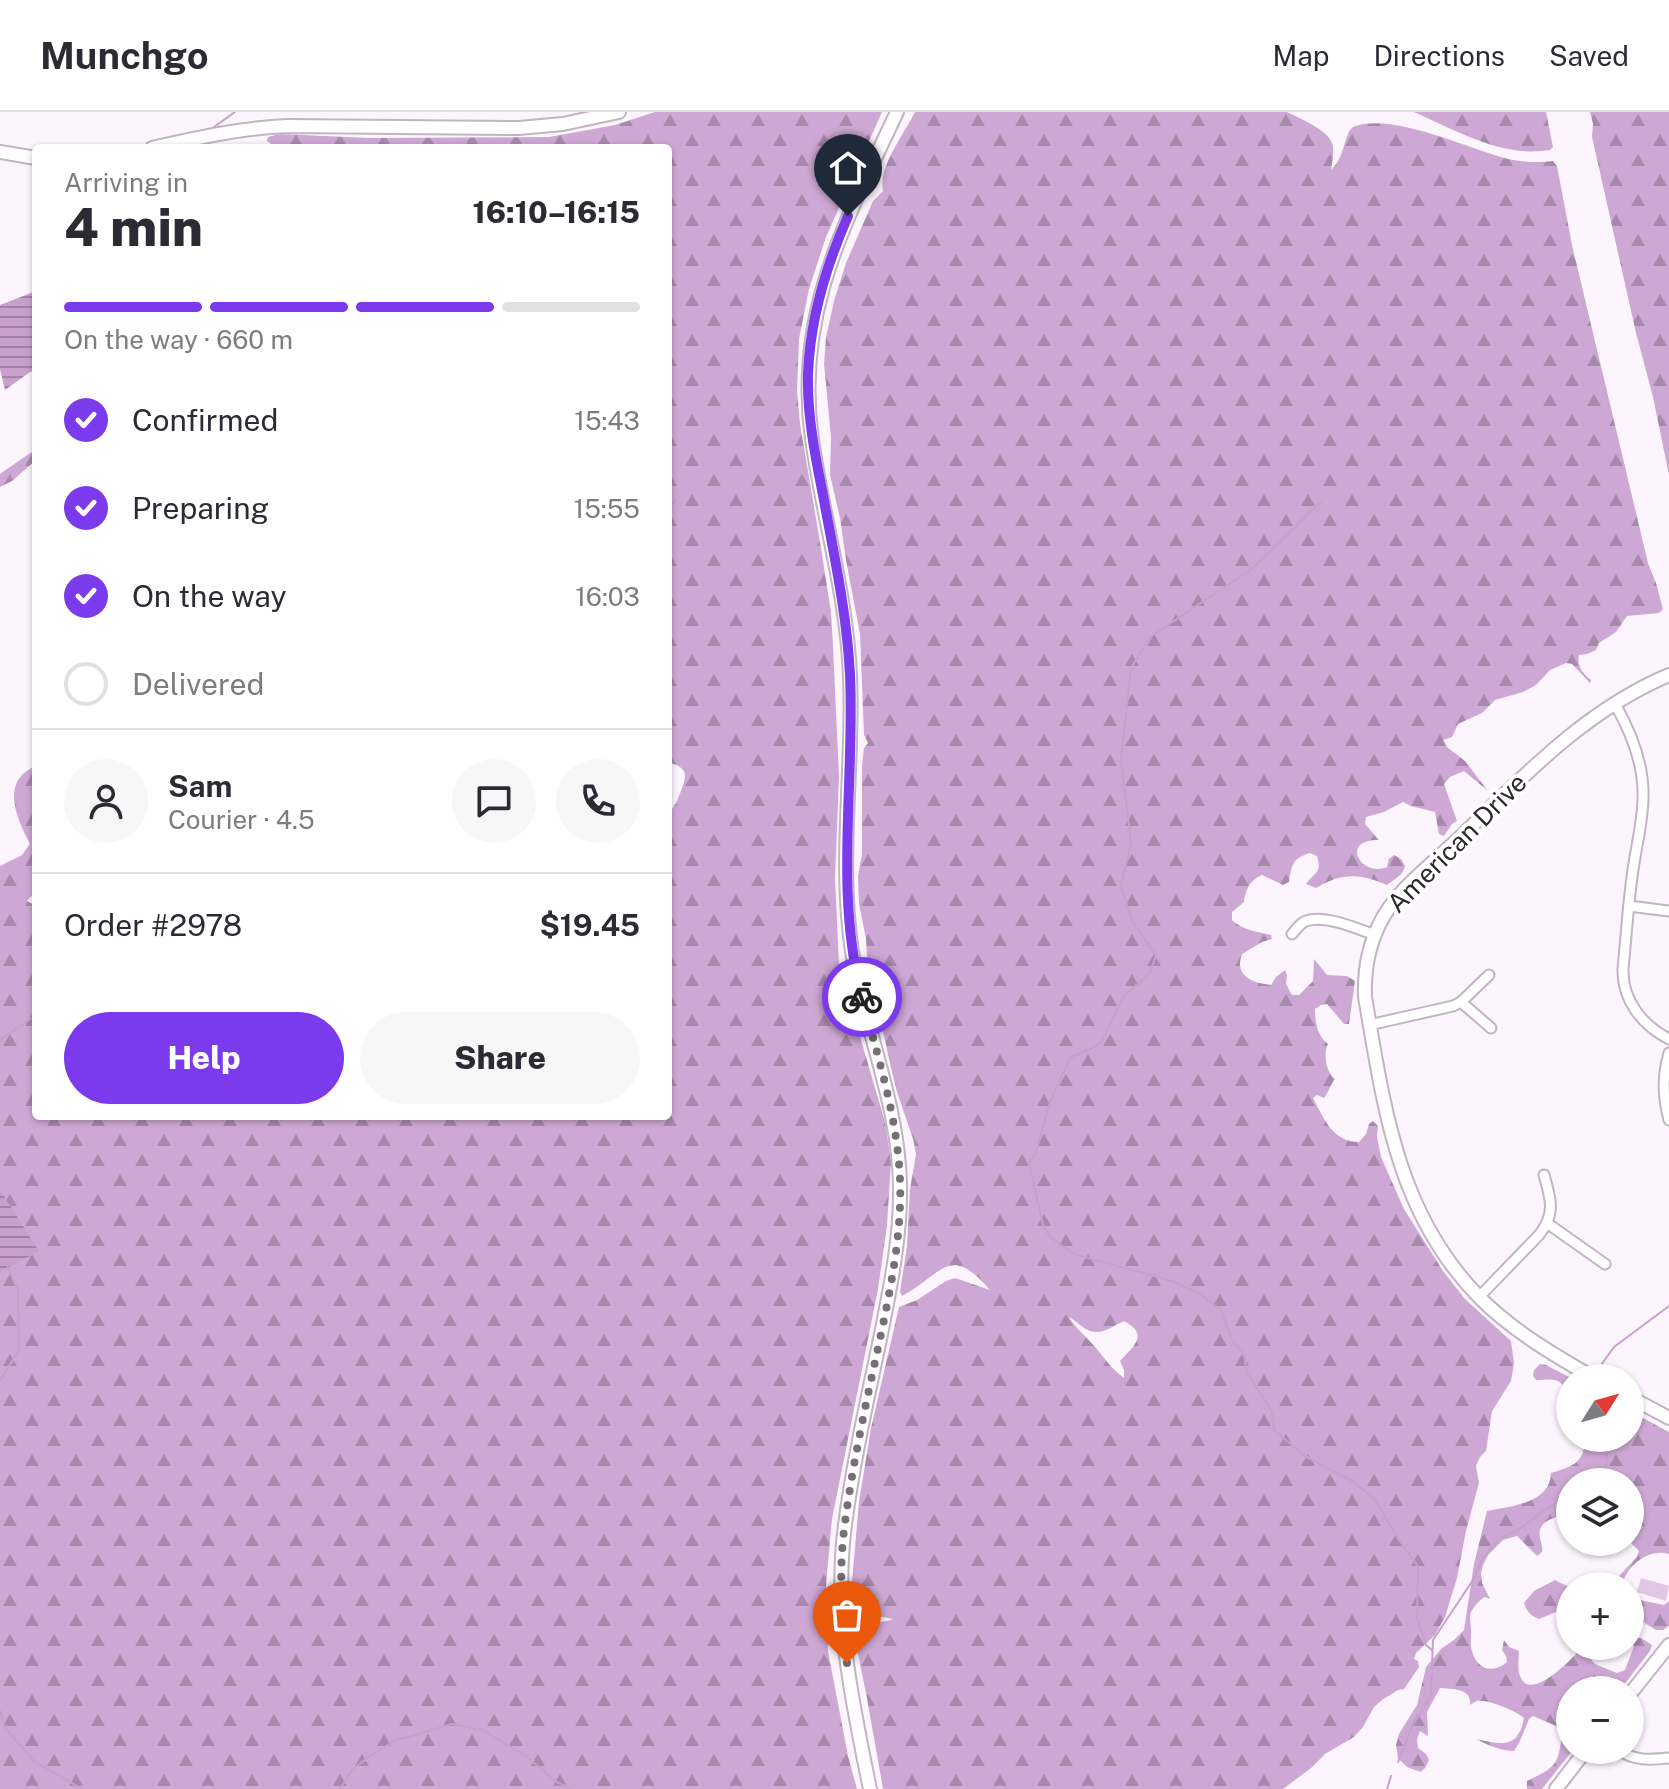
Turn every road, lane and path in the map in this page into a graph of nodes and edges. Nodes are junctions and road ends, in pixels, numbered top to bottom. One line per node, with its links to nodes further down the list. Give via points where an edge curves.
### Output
1 (619, 112): 3 (street, via 519,128 265,127)
2 (897, 112): 31 (street, via 829,262 814,319 808,372 812,437 850,674 850,932 896,1132 900,1174 896,1245 842,1558 845,1653)
3 (170, 144)
4 (0, 152): 5 (street)
5 (32, 157)
6 (1669, 675): 7 (street, American Drive)
7 (1615, 704): 8 (street, via 1638,759 1643,789); 11 (street, American Drive, via 1541,761 1398,897)
8 (1629, 906): 9 (street); 16 (street, via 1625,989 1641,1019)
9 (1669, 911)
10 (1292, 934): 11 (street, via 1314,920)
11 (1375, 935): 14 (street, American Drive, via 1364,977)
12 (1489, 975): 13 (street)
13 (1461, 1002): 14 (street); 15 (street)
14 (1369, 1025): 22 (street, American Drive, via 1392,1138 1408,1187 1438,1245)
15 (1491, 1028)
16 (1669, 1039)
17 (1669, 1053): 18 (street, via 1663,1083)
18 (1669, 1120)
19 (1544, 1175): 20 (street, via 1551,1206)
20 (1547, 1223): 21 (street); 22 (street)
21 (1605, 1264)
22 (1479, 1297): 23 (street, American Drive)
23 (1570, 1364)
24 (1644, 1405): 25 (street)
25 (1669, 1418)
26 (1669, 1645): 27 (street)
27 (1644, 1676)
28 (1669, 1758): 29 (street)
29 (1644, 1760)
30 (1575, 1764): 32 (street)
31 (870, 1789)
32 (1556, 1789)

